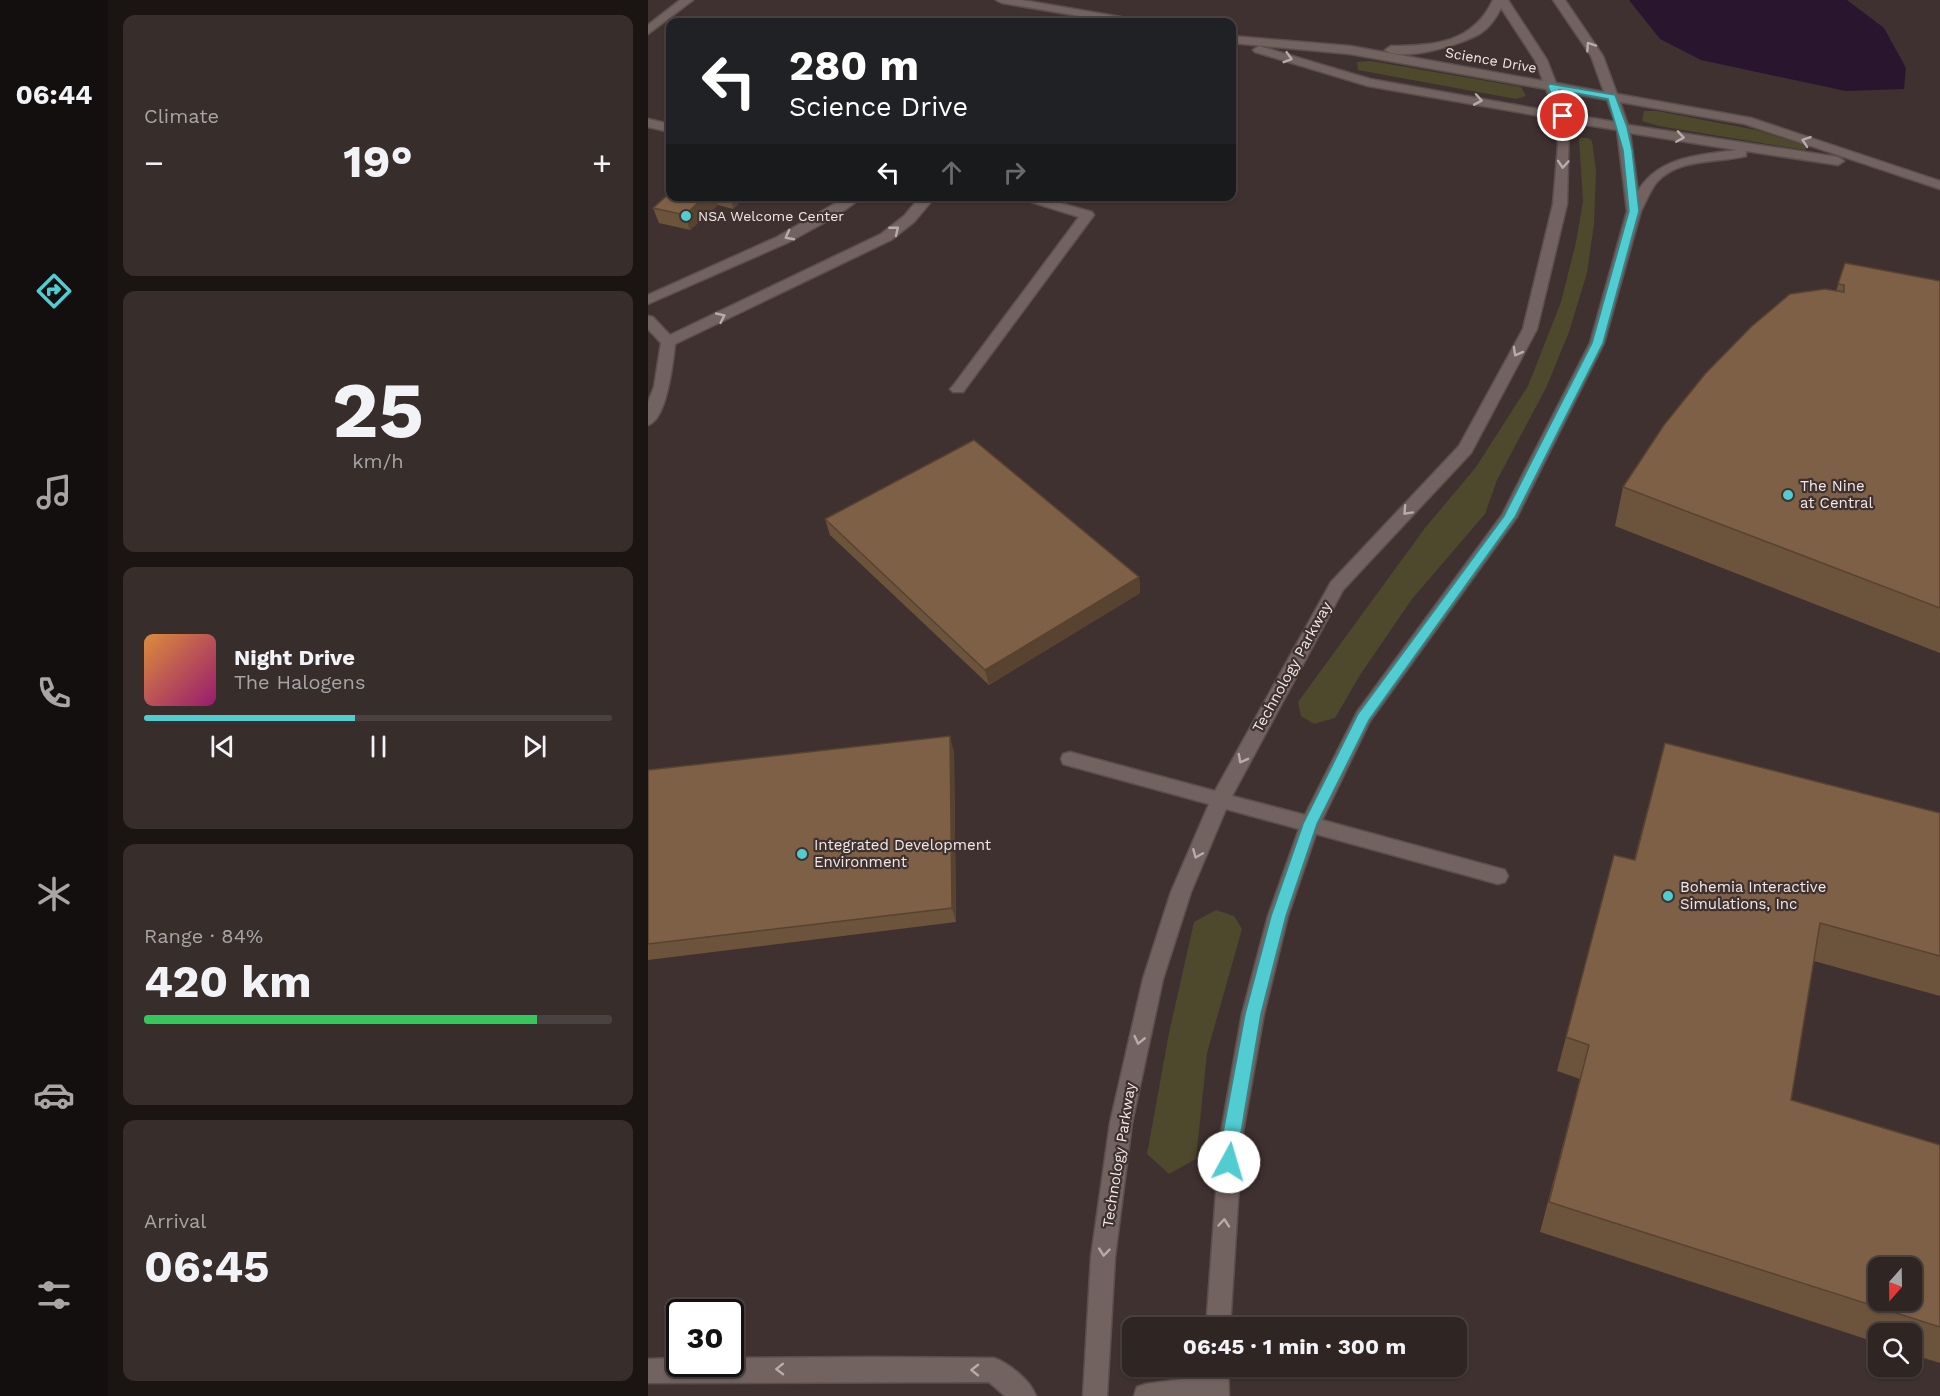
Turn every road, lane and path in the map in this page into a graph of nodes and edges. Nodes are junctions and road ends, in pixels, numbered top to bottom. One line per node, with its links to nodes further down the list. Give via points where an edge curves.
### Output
1 (687, 0): 8 (street)
2 (1002, 0): 5 (street)
3 (1500, 0): 11 (street, via 1489,20 1454,41 1410,50); 12 (street, Technology Parkway, via 1541,60)
4 (1559, 0): 13 (street, one-way to 4, via 1597,56)
5 (1053, 8): 6 (street); 7 (street)
6 (1044, 18)
7 (1091, 18)
8 (648, 31)
9 (1236, 40): 11 (street, Science Drive)
10 (1236, 41): 14 (street, Science Drive, one-way to 14, via 1368,82)
11 (1350, 50): 12 (street, Science Drive)
12 (1553, 86): 13 (street, Science Drive); 14 (street, Technology Parkway)
13 (1612, 97): 17 (street); 19 (street, Science Drive, one-way to 13, via 1747,121)
14 (1563, 116): 17 (street, Science Drive); 31 (street, Technology Parkway, one-way to 31, via 1560,204 1530,329 1465,449 1337,586)
15 (648, 123): 16 (street)
16 (666, 127)
17 (1623, 127): 18 (street, Science Drive, one-way to 18); 24 (street)
18 (1761, 151): 19 (street, Science Drive); 24 (street, via 1710,157 1665,171 1653,179)
19 (1881, 167): 20 (street, Science Drive)
20 (1940, 185)
21 (851, 201): 25 (street, one-way to 25, via 762,250)
22 (925, 201): 27 (street, one-way to 22, via 886,237)
23 (1036, 201): 28 (street, via 1087,215)
24 (1634, 211): 32 (street, via 1597,343 1509,517 1363,717)
25 (648, 300)
26 (648, 320): 27 (street)
27 (668, 342): 29 (street, via 662,387)
28 (958, 390)
29 (648, 420)
30 (1070, 759): 31 (street)
31 (1220, 800): 32 (street); 38 (street, Technology Parkway, one-way to 38, via 1181,892 1153,979 1120,1123 1103,1257)
32 (1310, 824): 33 (street); 34 (street, one-way to 32, via 1231,1138 1253,1014 1278,916)
33 (1498, 876)
34 (1219, 1317)
35 (648, 1371): 37 (street, one-way to 35, via 994,1370)
36 (1216, 1383): 39 (street)
37 (1024, 1396)
38 (1095, 1396)
39 (1146, 1396)

